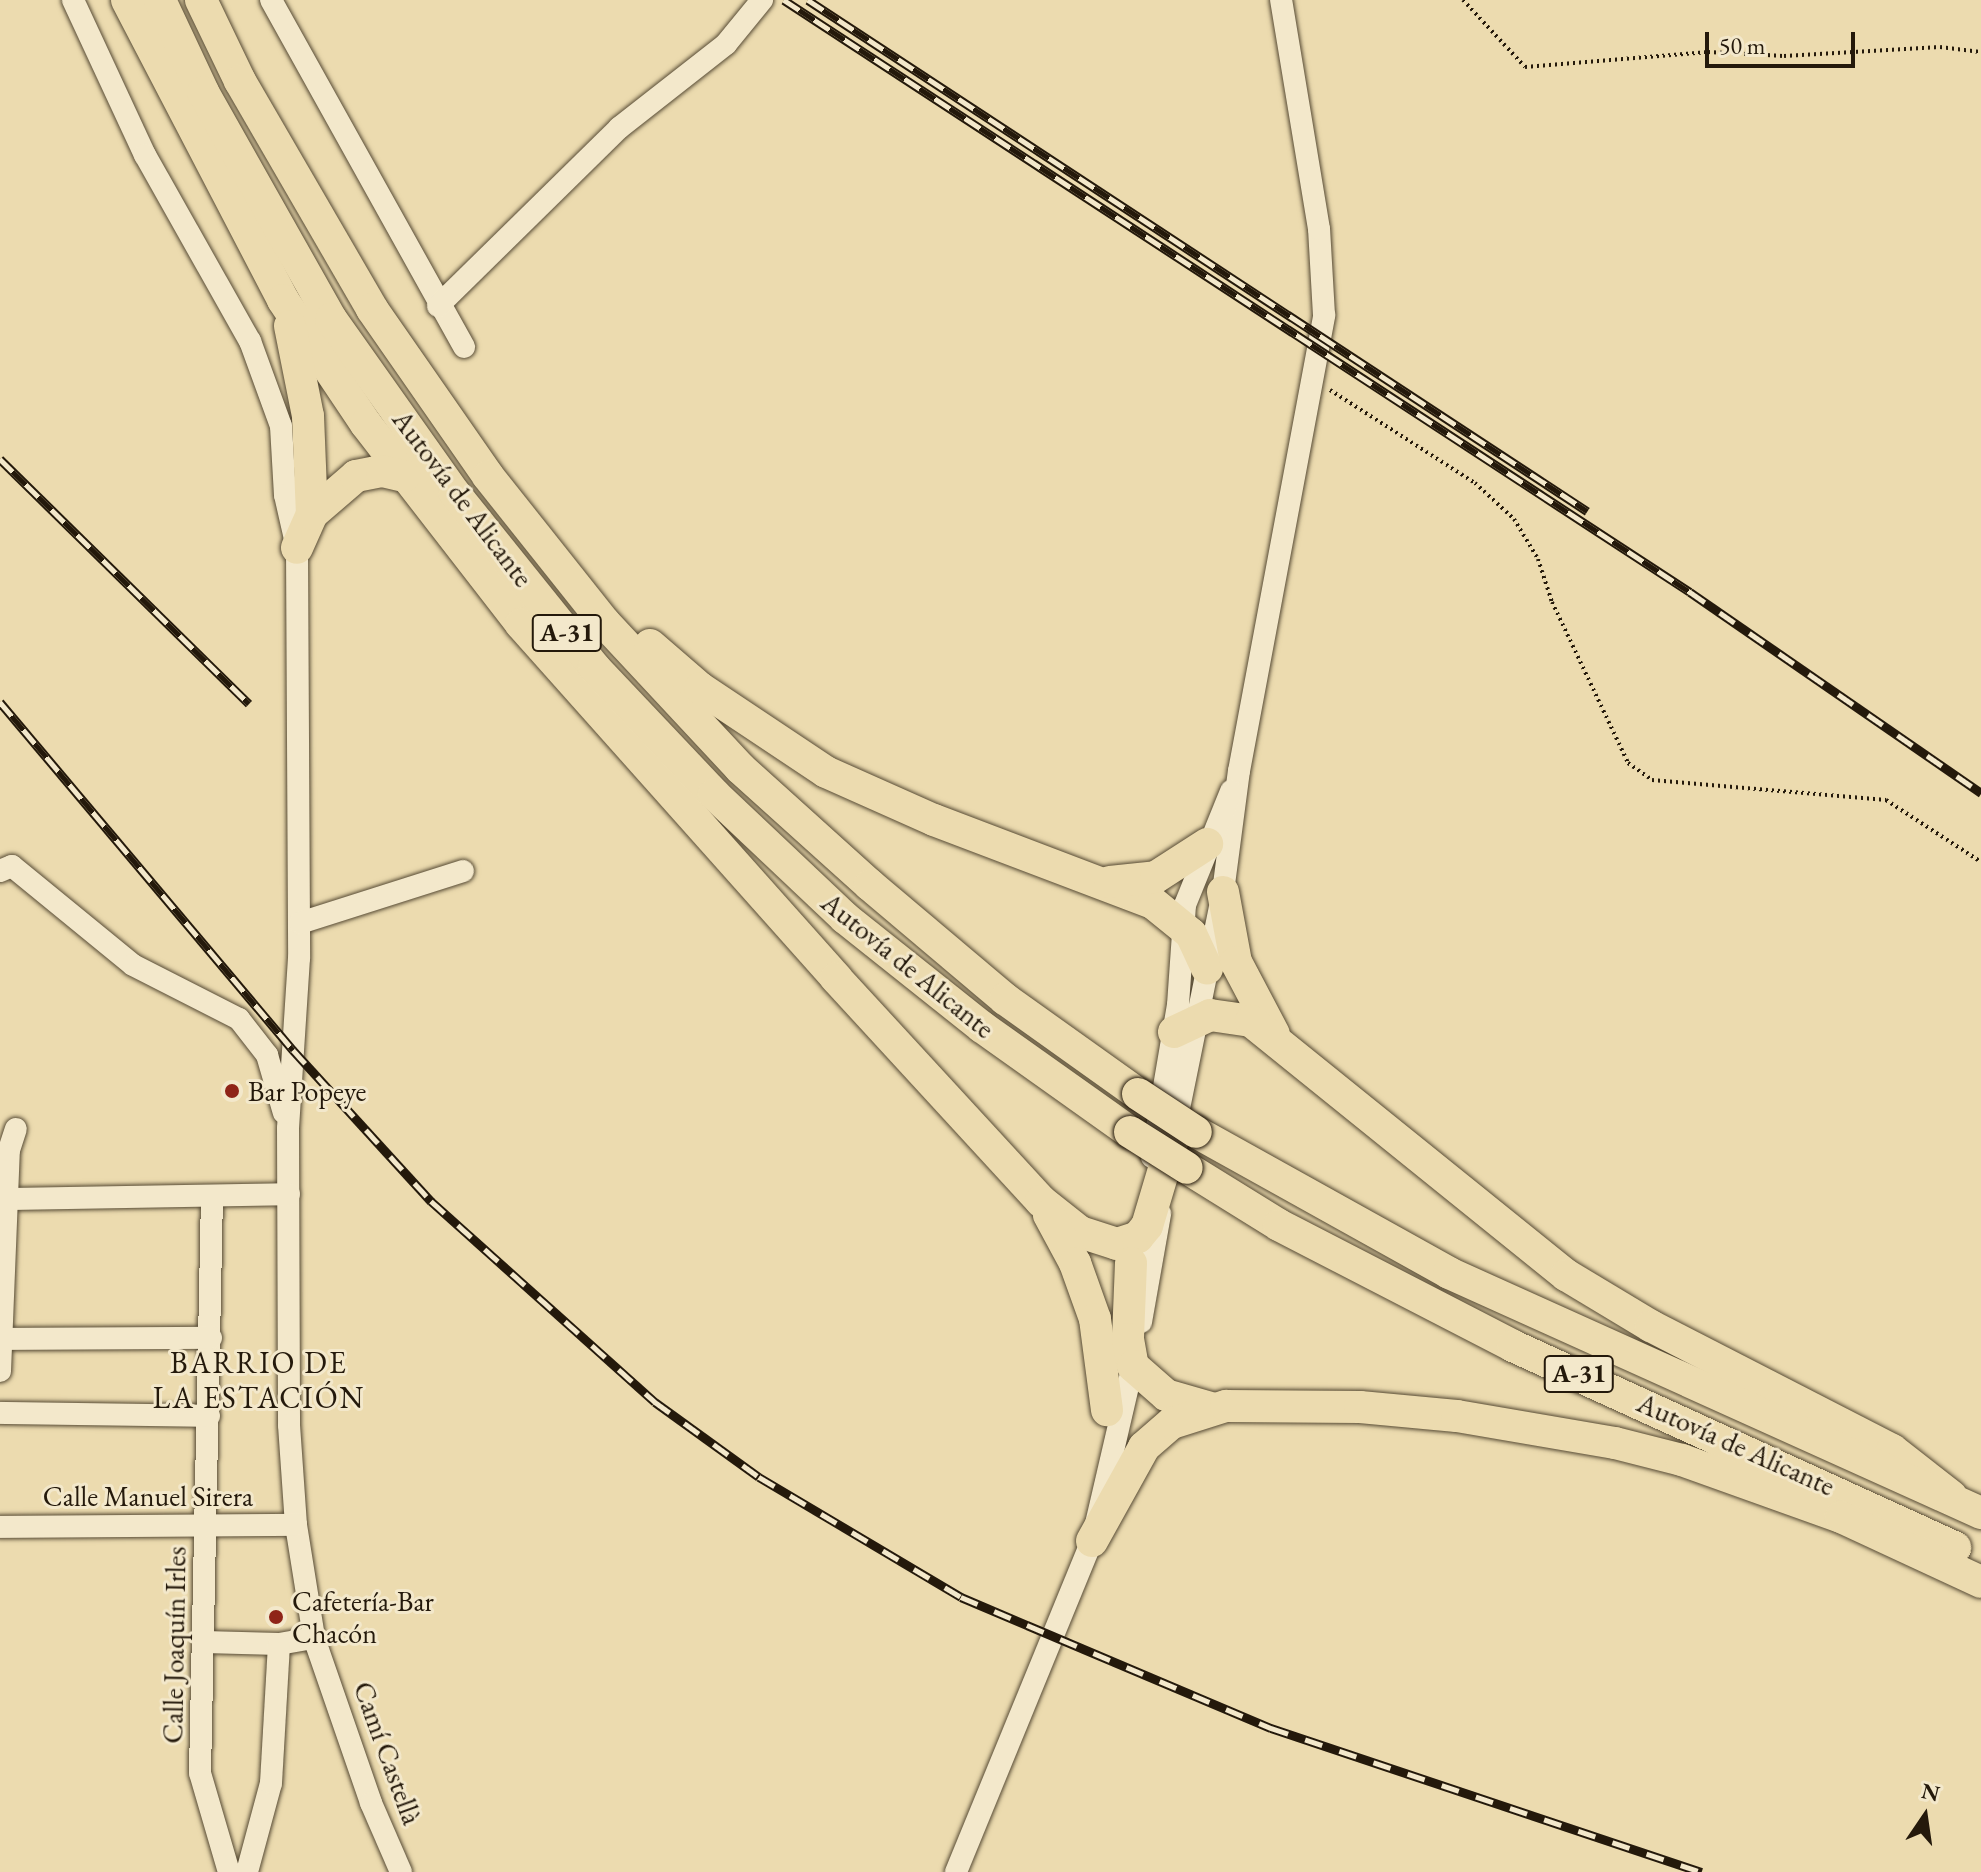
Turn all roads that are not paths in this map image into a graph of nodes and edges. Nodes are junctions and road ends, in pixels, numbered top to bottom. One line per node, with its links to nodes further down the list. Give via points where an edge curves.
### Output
1 (73, 0): 13 (street, via 145,155 250,341 281,426 285,495)
2 (127, 0): 8 (highway)
3 (160, 0): 28 (highway, Autovía de Alicante / A-31, bridge, via 203,92 331,319 455,494 594,667 714,794 845,918 982,1027 1130,1132)
4 (201, 0): 14 (highway, Autovía de Alicante / A-31, via 240,81 372,309 488,476)
5 (271, 0): 9 (street)
6 (762, 0): 9 (street, via 726,44 619,128)
7 (1281, 0): 15 (street, via 1322,256 1324,315)
8 (283, 300): 11 (highway); 12 (highway, via 308,416)
9 (438, 306): 10 (street)
10 (464, 347)
11 (404, 476): 12 (highway, via 382,471 356,476); 32 (highway, via 605,723)
12 (312, 514): 13 (highway)
13 (297, 548): 21 (street)
14 (604, 622): 19 (highway, via 641,637 700,688 826,772 934,820); 28 (highway, Autovía de Alicante / A-31, bridge, via 740,768 1005,999 1138,1094)
15 (1239, 771): 16 (street); 20 (street)
16 (1207, 844): 19 (highway, via 1190,860 1156,877); 22 (street)
17 (4, 863): 27 (street, via 133,965 239,1019 267,1055)
18 (463, 871): 21 (street)
19 (1108, 882): 22 (highway)
20 (1223, 892): 23 (street); 25 (highway, via 1236,962)
21 (300, 923): 27 (street)
22 (1181, 923): 23 (highway, via 1198,944); 24 (street)
23 (1207, 969): 24 (street)
24 (1186, 1025): 25 (highway, via 1240,1018); 28 (street); 33 (street)
25 (1278, 1040): 42 (highway, via 1566,1275 1641,1320 1892,1450)
26 (16, 1129): 31 (street, via 9,1150)
27 (288, 1129): 29 (street, Camí Castellà)
28 (1185, 1147): 33 (highway); 36 (street); 42 (highway, Autovía de Alicante / A-31, via 1449,1273); 49 (highway, Autovía de Alicante / A-31, via 1279,1225 1513,1346 1889,1513)
29 (289, 1194): 30 (street); 45 (street, Camí Castellà, via 289,1425)
30 (212, 1196): 31 (street); 34 (street, Calle Joaquín Irles)
31 (7, 1199): 35 (street)
32 (1041, 1201): 33 (highway, via 1099,1240); 39 (highway, via 1087,1295)
33 (1134, 1250): 36 (highway, via 1128,1339); 39 (street)
34 (211, 1338): 35 (street); 41 (street, Calle Joaquín Irles)
35 (1, 1339): 37 (street)
36 (1133, 1366): 38 (highway, via 1166,1395); 43 (street)
37 (0, 1371)
38 (1211, 1408): 48 (highway, via 1172,1423 1144,1447); 50 (highway, via 1360,1407 1457,1416 1615,1443 1791,1498)
39 (1107, 1410): 43 (street)
40 (0, 1413): 41 (street)
41 (209, 1416): 46 (street, Calle Joaquín Irles)
42 (1951, 1496): 44 (highway, Autovía de Alicante / A-31)
43 (1101, 1503): 48 (street)
44 (1981, 1513)
45 (296, 1525): 46 (street, Calle Manuel Sirera); 51 (street, Camí Castellà)
46 (207, 1526): 47 (street, Calle Manuel Sirera); 52 (street, Calle Joaquín Irles)
47 (0, 1527)
48 (1092, 1541): 57 (street)
49 (1981, 1561)
50 (1981, 1582)
51 (314, 1638): 53 (street); 56 (street, Camí Castellà, via 371,1803)
52 (204, 1642): 53 (street); 54 (street, Calle Joaquín Irles, via 200,1773)
53 (279, 1644): 55 (street, via 271,1783)
54 (229, 1872)
55 (247, 1872)
56 (401, 1872)
57 (956, 1872)

